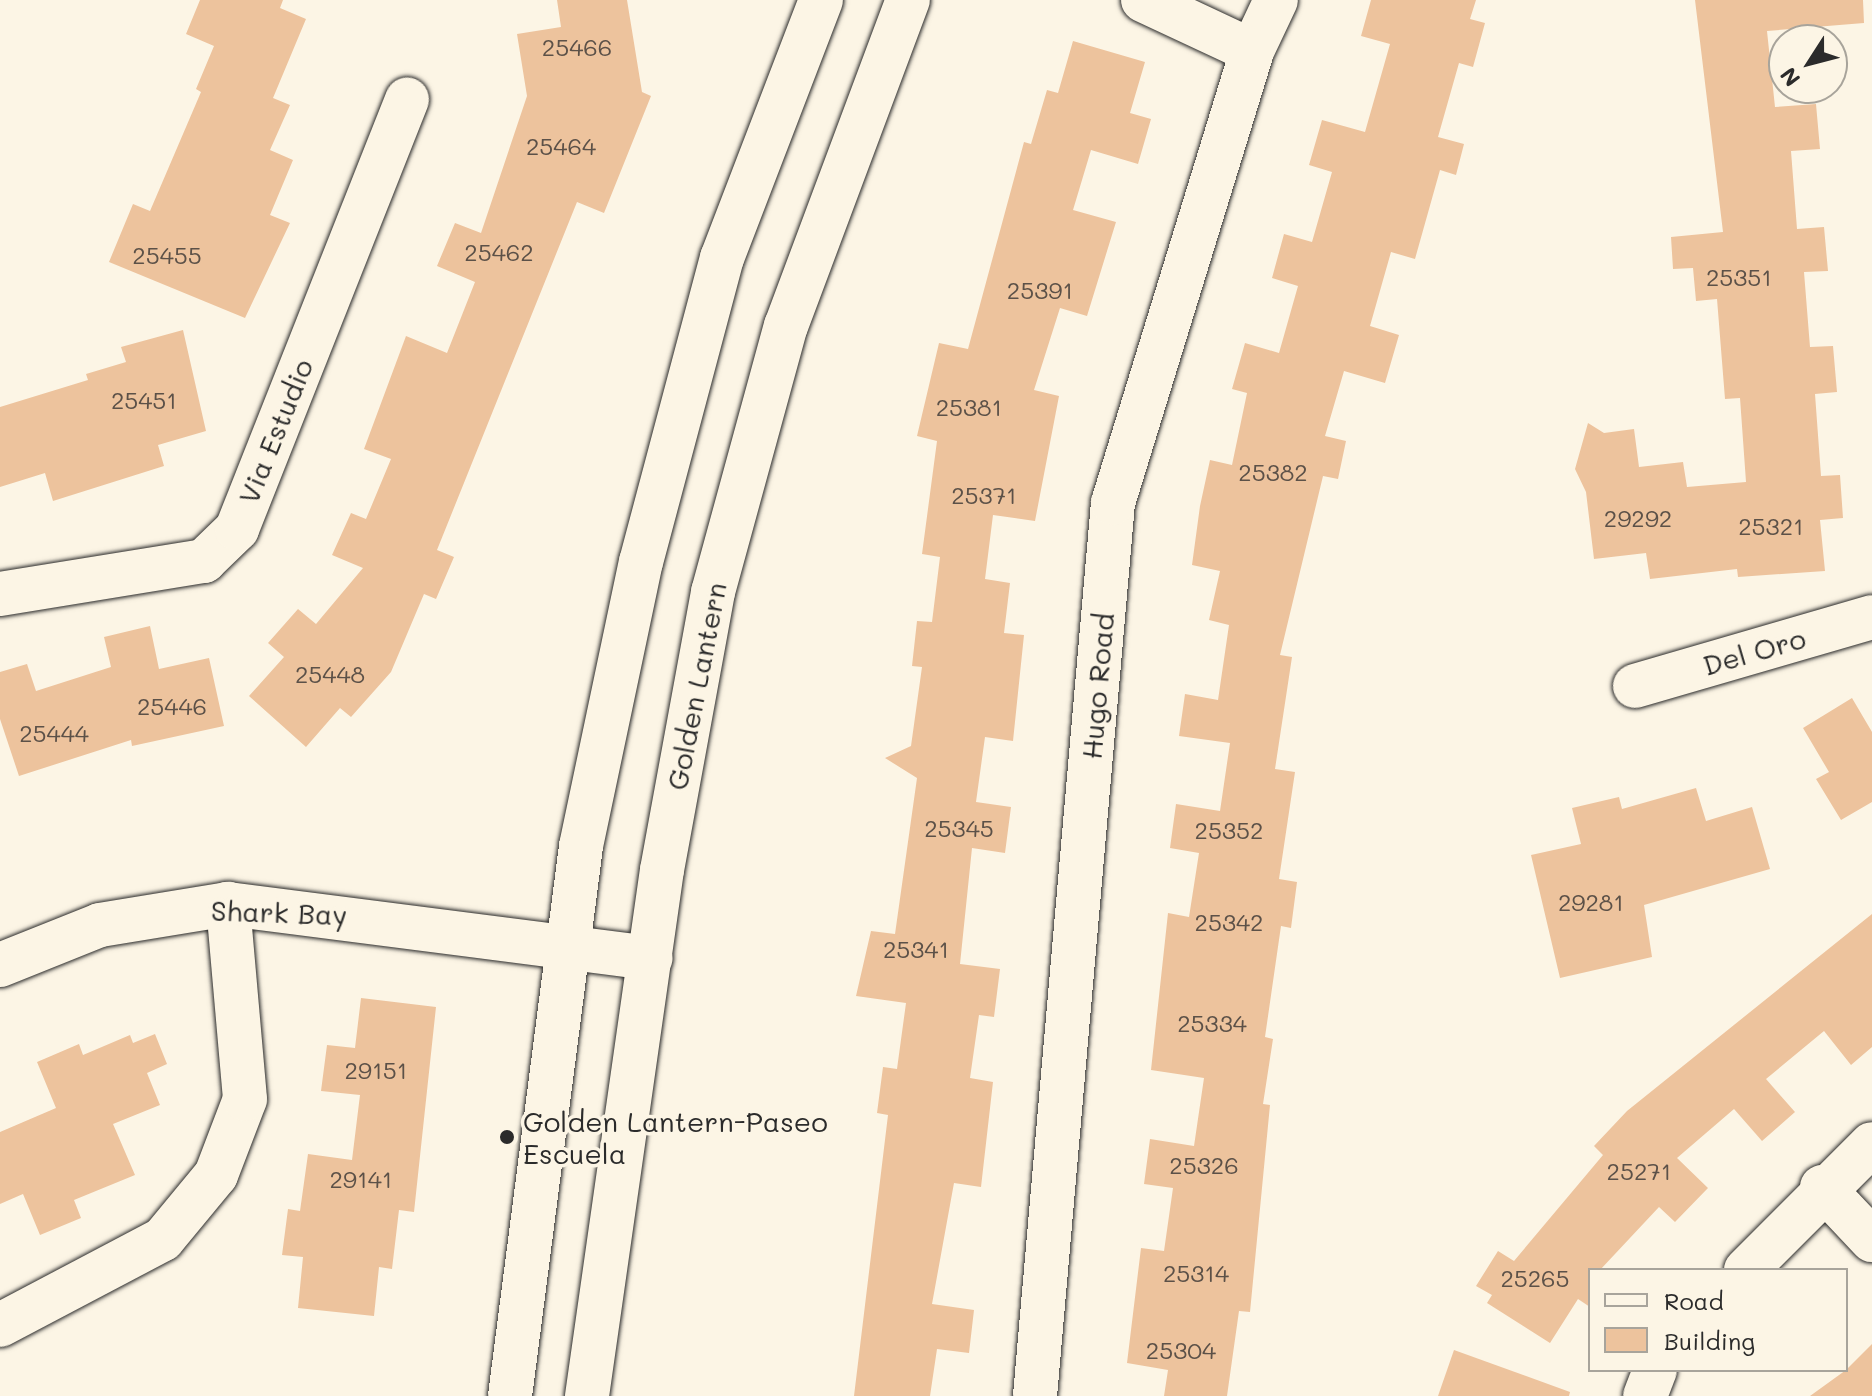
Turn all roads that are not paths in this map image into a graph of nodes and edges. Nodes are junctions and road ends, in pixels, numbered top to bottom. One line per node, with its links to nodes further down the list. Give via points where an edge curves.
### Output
1 (821, 0): 11 (street, via 722,258 677,415 605,726)
2 (908, 0): 12 (street, Golden Lantern, via 836,182 743,474 684,739)
3 (1143, 0): 5 (street)
4 (1276, 0): 5 (street, Hugo Road)
5 (1252, 51): 22 (street, Hugo Road, via 1113,503)
6 (407, 99): 7 (street, Via Estudio, via 237,529 204,561)
7 (0, 594)
8 (1872, 617): 9 (street, Del Oro)
9 (1635, 686)
10 (228, 904): 11 (street, Shark Bay); 13 (street, Shark Bay, via 100,925); 18 (street, via 245,1099 216,1175 163,1239)
11 (566, 942): 12 (street, Shark Bay); 20 (street)
12 (651, 958): 21 (street, Golden Lantern)
13 (0, 965)
14 (1872, 1144): 15 (street)
15 (1822, 1187): 16 (street); 17 (street)
16 (1872, 1240)
17 (1748, 1268)
18 (0, 1325)
19 (1654, 1372): 23 (street)
20 (510, 1396)
21 (587, 1396)
22 (1035, 1396)
23 (1645, 1396)

